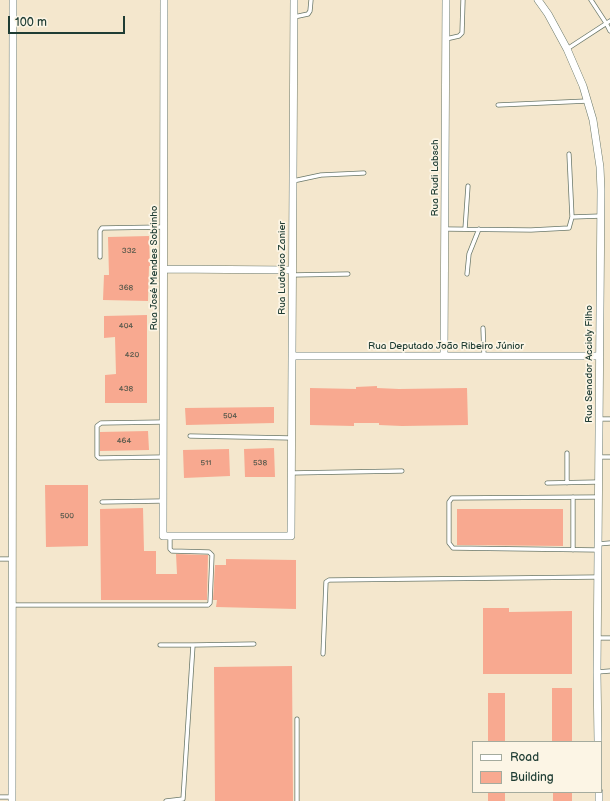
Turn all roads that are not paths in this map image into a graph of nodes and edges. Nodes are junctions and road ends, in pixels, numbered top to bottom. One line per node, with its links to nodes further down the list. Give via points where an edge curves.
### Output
1 (13, 0): 59 (street)
2 (164, 0): 22 (street, Rua José Mendes Sobrinho)
3 (294, 0): 9 (street, Rua Ludovico Zanier)
4 (311, 0): 9 (lane, via 308,14)
5 (446, 0): 12 (street, Rua Rudi Labsch)
6 (463, 0): 12 (lane, via 462,33)
7 (538, 0): 13 (street, Rua Senador Accioly Filho)
8 (591, 0): 10 (lane)
9 (294, 17): 18 (street, Rua Ludovico Zanier)
10 (608, 22): 11 (lane); 13 (lane)
11 (610, 31)
12 (446, 39): 23 (street, Rua Rudi Labsch)
13 (567, 49): 14 (street, Rua Senador Accioly Filho)
14 (588, 102): 15 (lane); 20 (street, Rua Senador Accioly Filho, via 600,167)
15 (498, 105)
16 (569, 154): 21 (lane)
17 (364, 173): 18 (lane, via 321,175)
18 (293, 181): 28 (street, Rua Ludovico Zanier)
19 (468, 186): 24 (lane)
20 (600, 216): 21 (lane); 35 (street, Rua Senador Accioly Filho)
21 (572, 217): 25 (lane, via 569,228)
22 (164, 228): 26 (lane, via 102,228); 27 (street, Rua José Mendes Sobrinho)
23 (445, 229): 24 (lane); 33 (street, Rua Rudi Labsch)
24 (465, 229): 25 (lane)
25 (479, 229): 30 (lane, via 469,254)
26 (100, 257)
27 (164, 269): 28 (street); 38 (street, Rua José Mendes Sobrinho)
28 (292, 272): 29 (lane); 32 (street, Rua Ludovico Zanier)
29 (348, 274)
30 (467, 274)
31 (483, 328): 34 (lane)
32 (292, 356): 33 (street, Rua Deputado João Ribeiro Júnior); 40 (street, Rua Ludovico Zanier)
33 (444, 356): 34 (street, Rua Deputado João Ribeiro Júnior)
34 (484, 356): 35 (street, Rua Deputado João Ribeiro Júnior)
35 (599, 356): 36 (street, Rua Senador Accioly Filho)
36 (599, 419): 37 (lane); 43 (street, Rua Senador Accioly Filho)
37 (610, 419)
38 (164, 422): 42 (street, Rua José Mendes Sobrinho); 42 (lane, via 97,426 99,458)
39 (190, 436): 40 (lane)
40 (291, 438): 46 (street, Rua Ludovico Zanier)
41 (567, 453): 49 (lane)
42 (164, 457): 52 (street, Rua José Mendes Sobrinho)
43 (599, 457): 44 (lane); 47 (street, Rua Senador Accioly Filho)
44 (610, 457)
45 (402, 471): 46 (lane)
46 (291, 473): 54 (street, Rua Ludovico Zanier, via 291,536)
47 (598, 482): 49 (lane); 51 (street, Rua Senador Accioly Filho)
48 (547, 483): 49 (lane)
49 (567, 483)
50 (573, 497): 51 (lane); 57 (lane); 57 (lane, via 452,498 449,502 449,544 453,548)
51 (598, 497): 56 (street, Rua Senador Accioly Filho)
52 (164, 501): 53 (lane); 54 (street, Rua José Mendes Sobrinho)
53 (102, 502)
54 (167, 536): 61 (lane, via 172,551 212,554 208,605)
55 (610, 543): 56 (lane)
56 (598, 547): 57 (lane); 60 (street, Rua Senador Accioly Filho)
57 (573, 550)
58 (0, 559): 59 (lane)
59 (12, 559): 61 (street)
60 (598, 578): 62 (street, Rua Senador Accioly Filho); 67 (lane, via 329,580 326,582)
61 (12, 605): 73 (street)
62 (597, 638): 63 (lane); 68 (street, Rua Senador Accioly Filho)
63 (610, 638)
64 (254, 644): 66 (lane)
65 (160, 645): 66 (lane)
66 (193, 645): 74 (lane)
67 (322, 654)
68 (597, 672): 69 (lane); 71 (street, Rua Senador Accioly Filho)
69 (610, 672)
70 (297, 719): 76 (lane)
71 (598, 741)
72 (0, 797): 73 (lane)
73 (12, 799)
74 (184, 800): 75 (lane)
75 (166, 801)
76 (296, 801)

